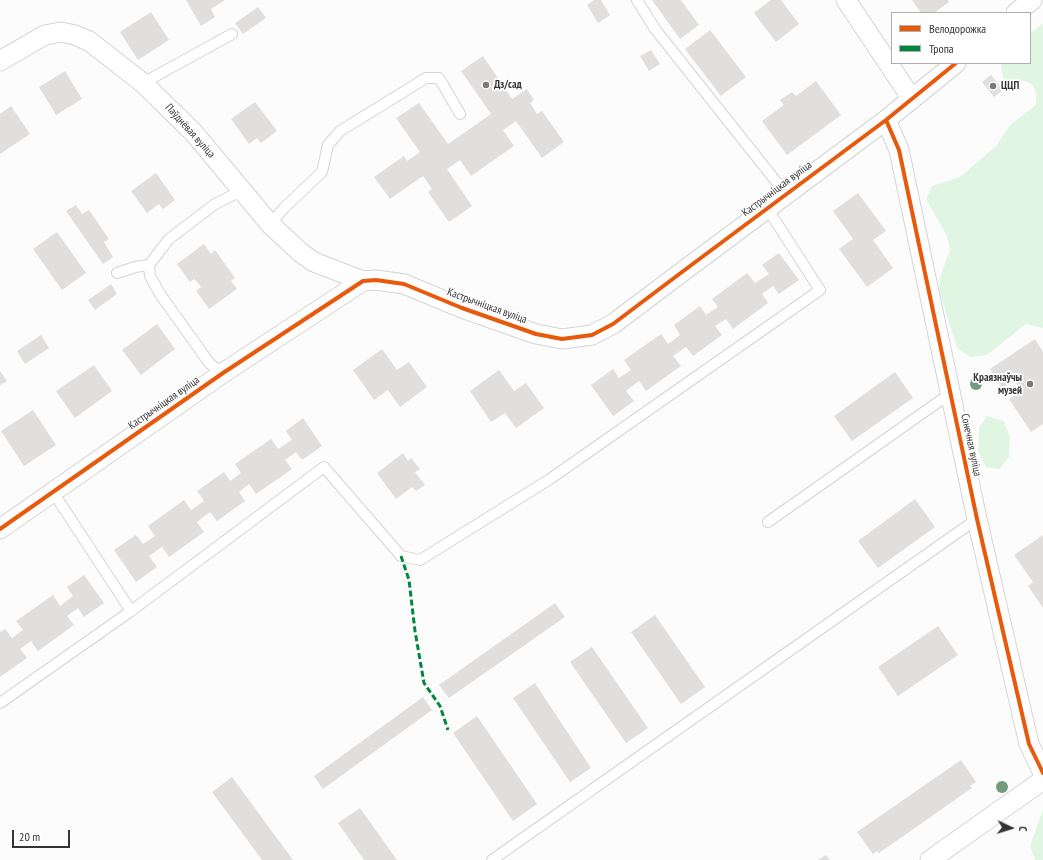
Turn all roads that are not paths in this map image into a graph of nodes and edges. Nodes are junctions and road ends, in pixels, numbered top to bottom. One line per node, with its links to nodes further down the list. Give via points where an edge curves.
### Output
1 (637, 0): 13 (lane, via 655,29)
2 (846, 0): 9 (street)
3 (1032, 0): 4 (street)
4 (1017, 12)
5 (232, 34): 8 (lane)
6 (0, 61): 8 (street, Паўднёвая вуліца, via 45,35 61,32 89,41)
7 (955, 64): 9 (street, Кастрычніцкая вуліца)
8 (143, 83): 12 (street, Паўднёвая вуліца, via 193,132)
9 (912, 100): 11 (street, Кастрычніцкая вуліца)
10 (460, 114): 15 (lane, via 439,78 426,78 340,131 328,145 322,172)
11 (886, 120): 13 (street, Кастрычніцкая вуліца); 20 (street, Сонечная вуліца, via 899,150)
12 (241, 191): 15 (street, Паўднёвая вуліца); 16 (lane, via 215,204 169,239)
13 (786, 194): 14 (street, Кастрычніцкая вуліца)
14 (767, 208): 18 (street, Кастрычніцкая вуліца, via 613,324 592,335 562,339 536,334 404,284); 25 (lane, via 820,290 550,479 420,560 401,556 324,467)
15 (270, 224): 18 (street, Паўднёвая вуліца, via 314,262)
16 (149, 265): 17 (lane); 19 (lane, via 150,276 160,294 210,364)
17 (117, 273)
18 (363, 281): 19 (street, Кастрычніцкая вуліца)
19 (223, 373): 21 (street, Кастрычніцкая вуліца)
20 (951, 393): 22 (street, Сонечная вуліца); 23 (lane)
21 (53, 492): 24 (street, Кастрычніцкая вуліца); 25 (lane)
22 (977, 519): 27 (street, Сонечная вуліца, via 1029,744); 29 (lane)
23 (768, 522)
24 (0, 529)
25 (131, 611): 26 (lane)
26 (0, 703)
27 (1043, 773)
28 (1043, 780): 30 (street)
29 (492, 860)
30 (930, 860)

